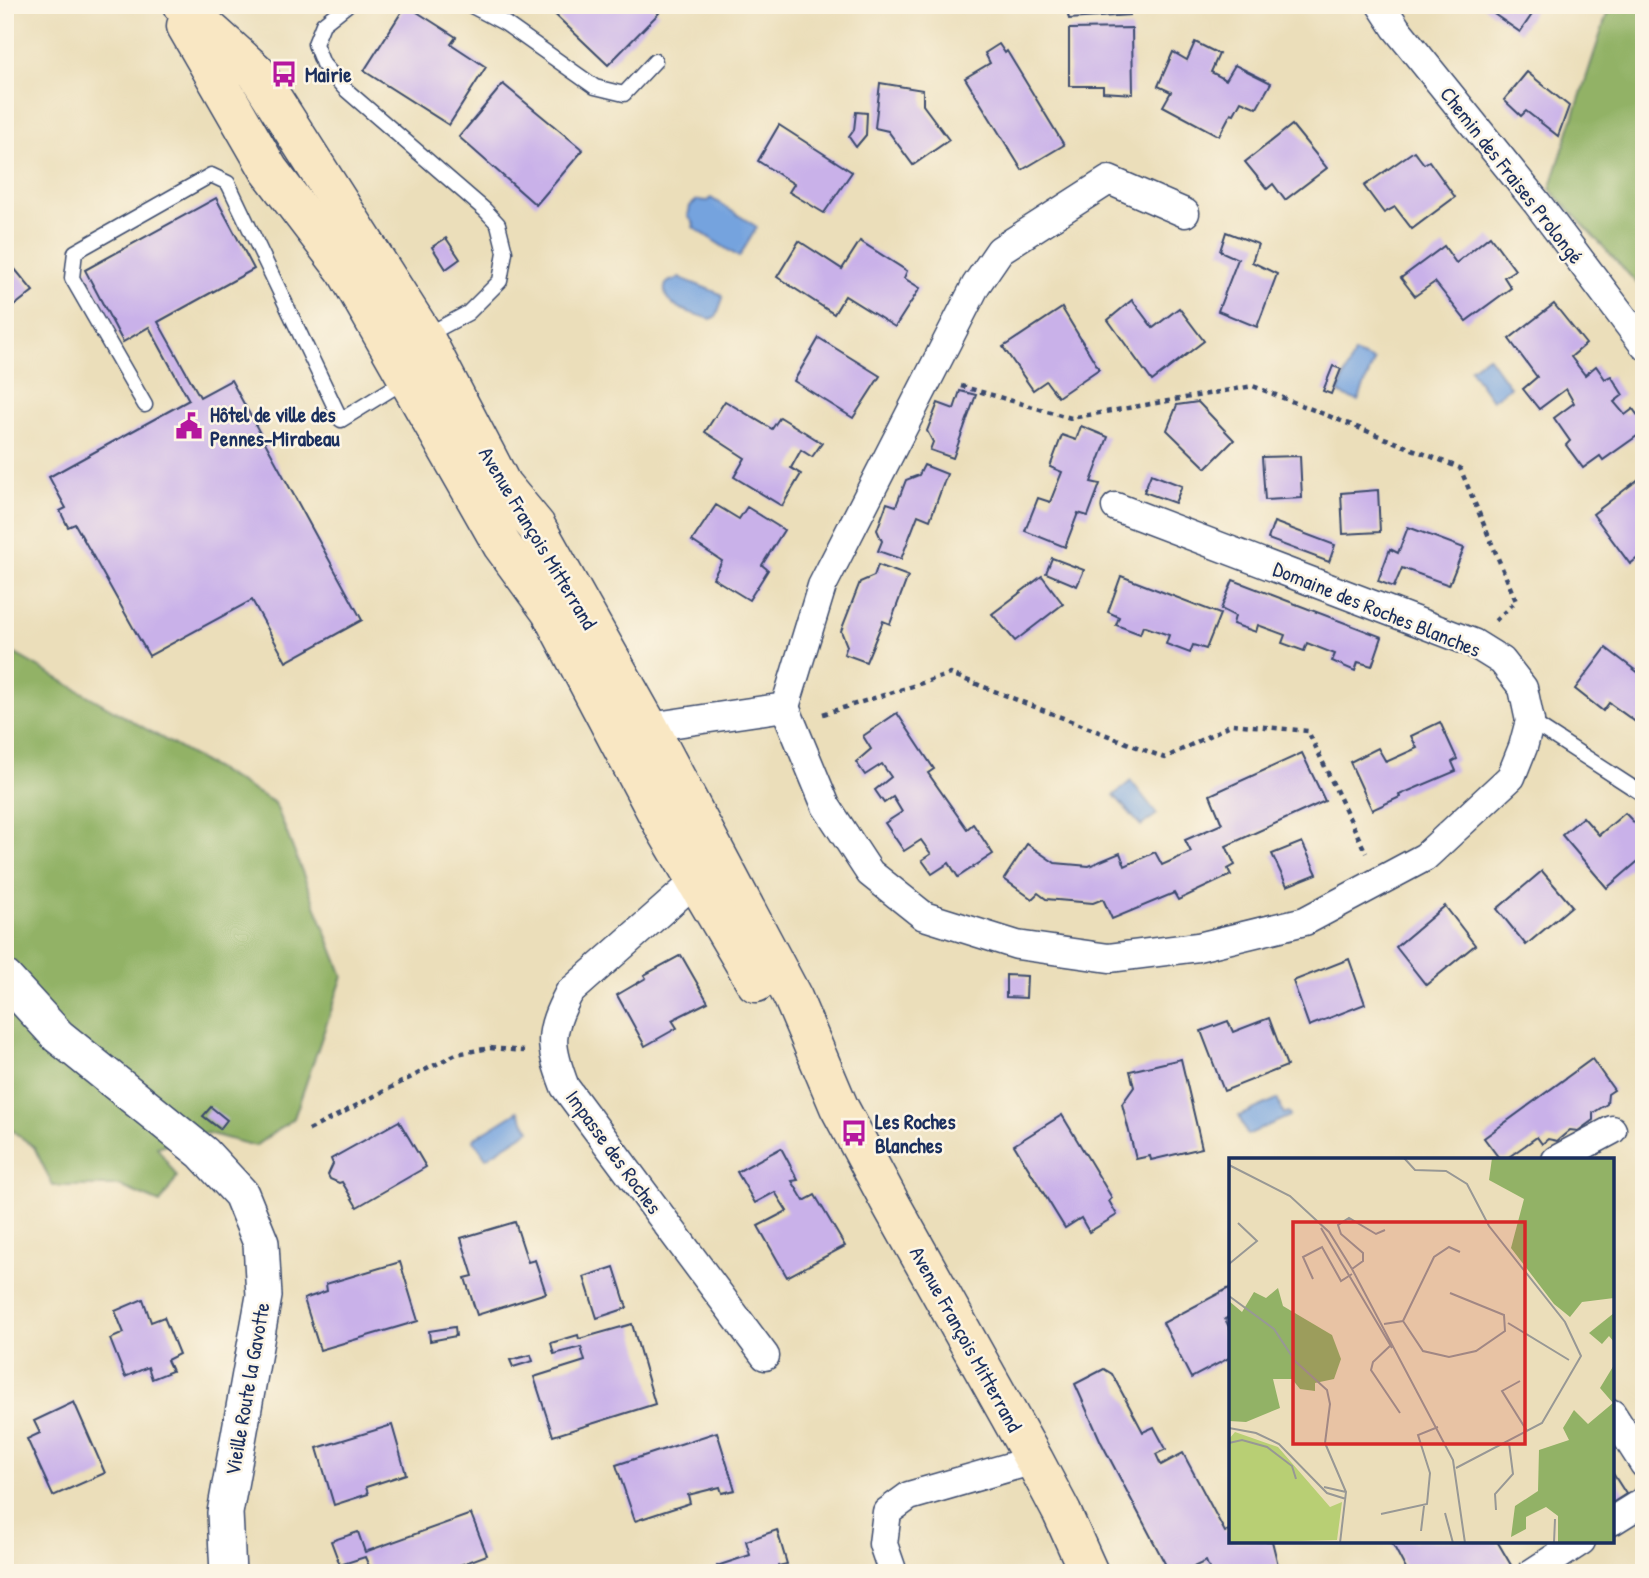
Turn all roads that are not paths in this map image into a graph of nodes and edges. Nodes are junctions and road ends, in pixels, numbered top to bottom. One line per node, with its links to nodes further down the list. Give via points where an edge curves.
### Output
1 (174, 5): 9 (main road, Avenue François Mitterrand, via 269,170)
2 (182, 5): 9 (main road, Avenue François Mitterrand, via 256,72)
3 (347, 5): 9 (lane, via 323,24 315,44 323,64 345,89 485,210 498,224 505,252 500,281)
4 (470, 5): 6 (lane, via 506,24 595,87 624,94)
5 (1381, 5): 8 (street, Chemin des Fraises Prolongé)
6 (655, 61)
7 (1185, 214): 12 (street, via 1109,180 1000,250 976,285 822,586)
8 (1644, 345)
9 (422, 363): 10 (lane, via 341,419 229,183 211,175 75,252 72,278); 14 (main road, Avenue François Mitterrand, via 502,485 536,526); 16 (main road, Avenue François Mitterrand, via 502,545 550,611 663,825)
10 (145, 405)
11 (1116, 507): 13 (street, Domaine des Roches Blanches, via 1473,643 1502,661 1523,688)
12 (789, 715): 13 (street, Domaine des Roches Blanches, via 826,806 870,873 924,916 1017,945 1109,958 1199,947 1305,921 1426,857 1511,777); 14 (street)
13 (1530, 721): 15 (lane)
14 (649, 727): 16 (main road, Avenue François Mitterrand)
15 (1644, 795)
16 (707, 871): 20 (street, Impasse des Roches, via 569,993 555,1020 552,1054 565,1087); 22 (main road, Avenue François Mitterrand, via 793,998 839,1107)
17 (5, 978): 28 (street, Vieille Route la Gavotte, via 58,1036 203,1153 241,1194 261,1243 264,1296 225,1513)
18 (1612, 1130): 19 (street)
19 (1560, 1158)
20 (765, 1356)
21 (1614, 1417): 23 (street)
22 (1034, 1460): 29 (street, via 909,1496 887,1512 883,1544); 30 (main road, Avenue François Mitterrand)
23 (1644, 1464)
24 (1644, 1501): 25 (street)
25 (1614, 1520)
26 (1578, 1543): 27 (street)
27 (1535, 1572)
28 (228, 1573)
29 (893, 1573)
30 (1089, 1573)

